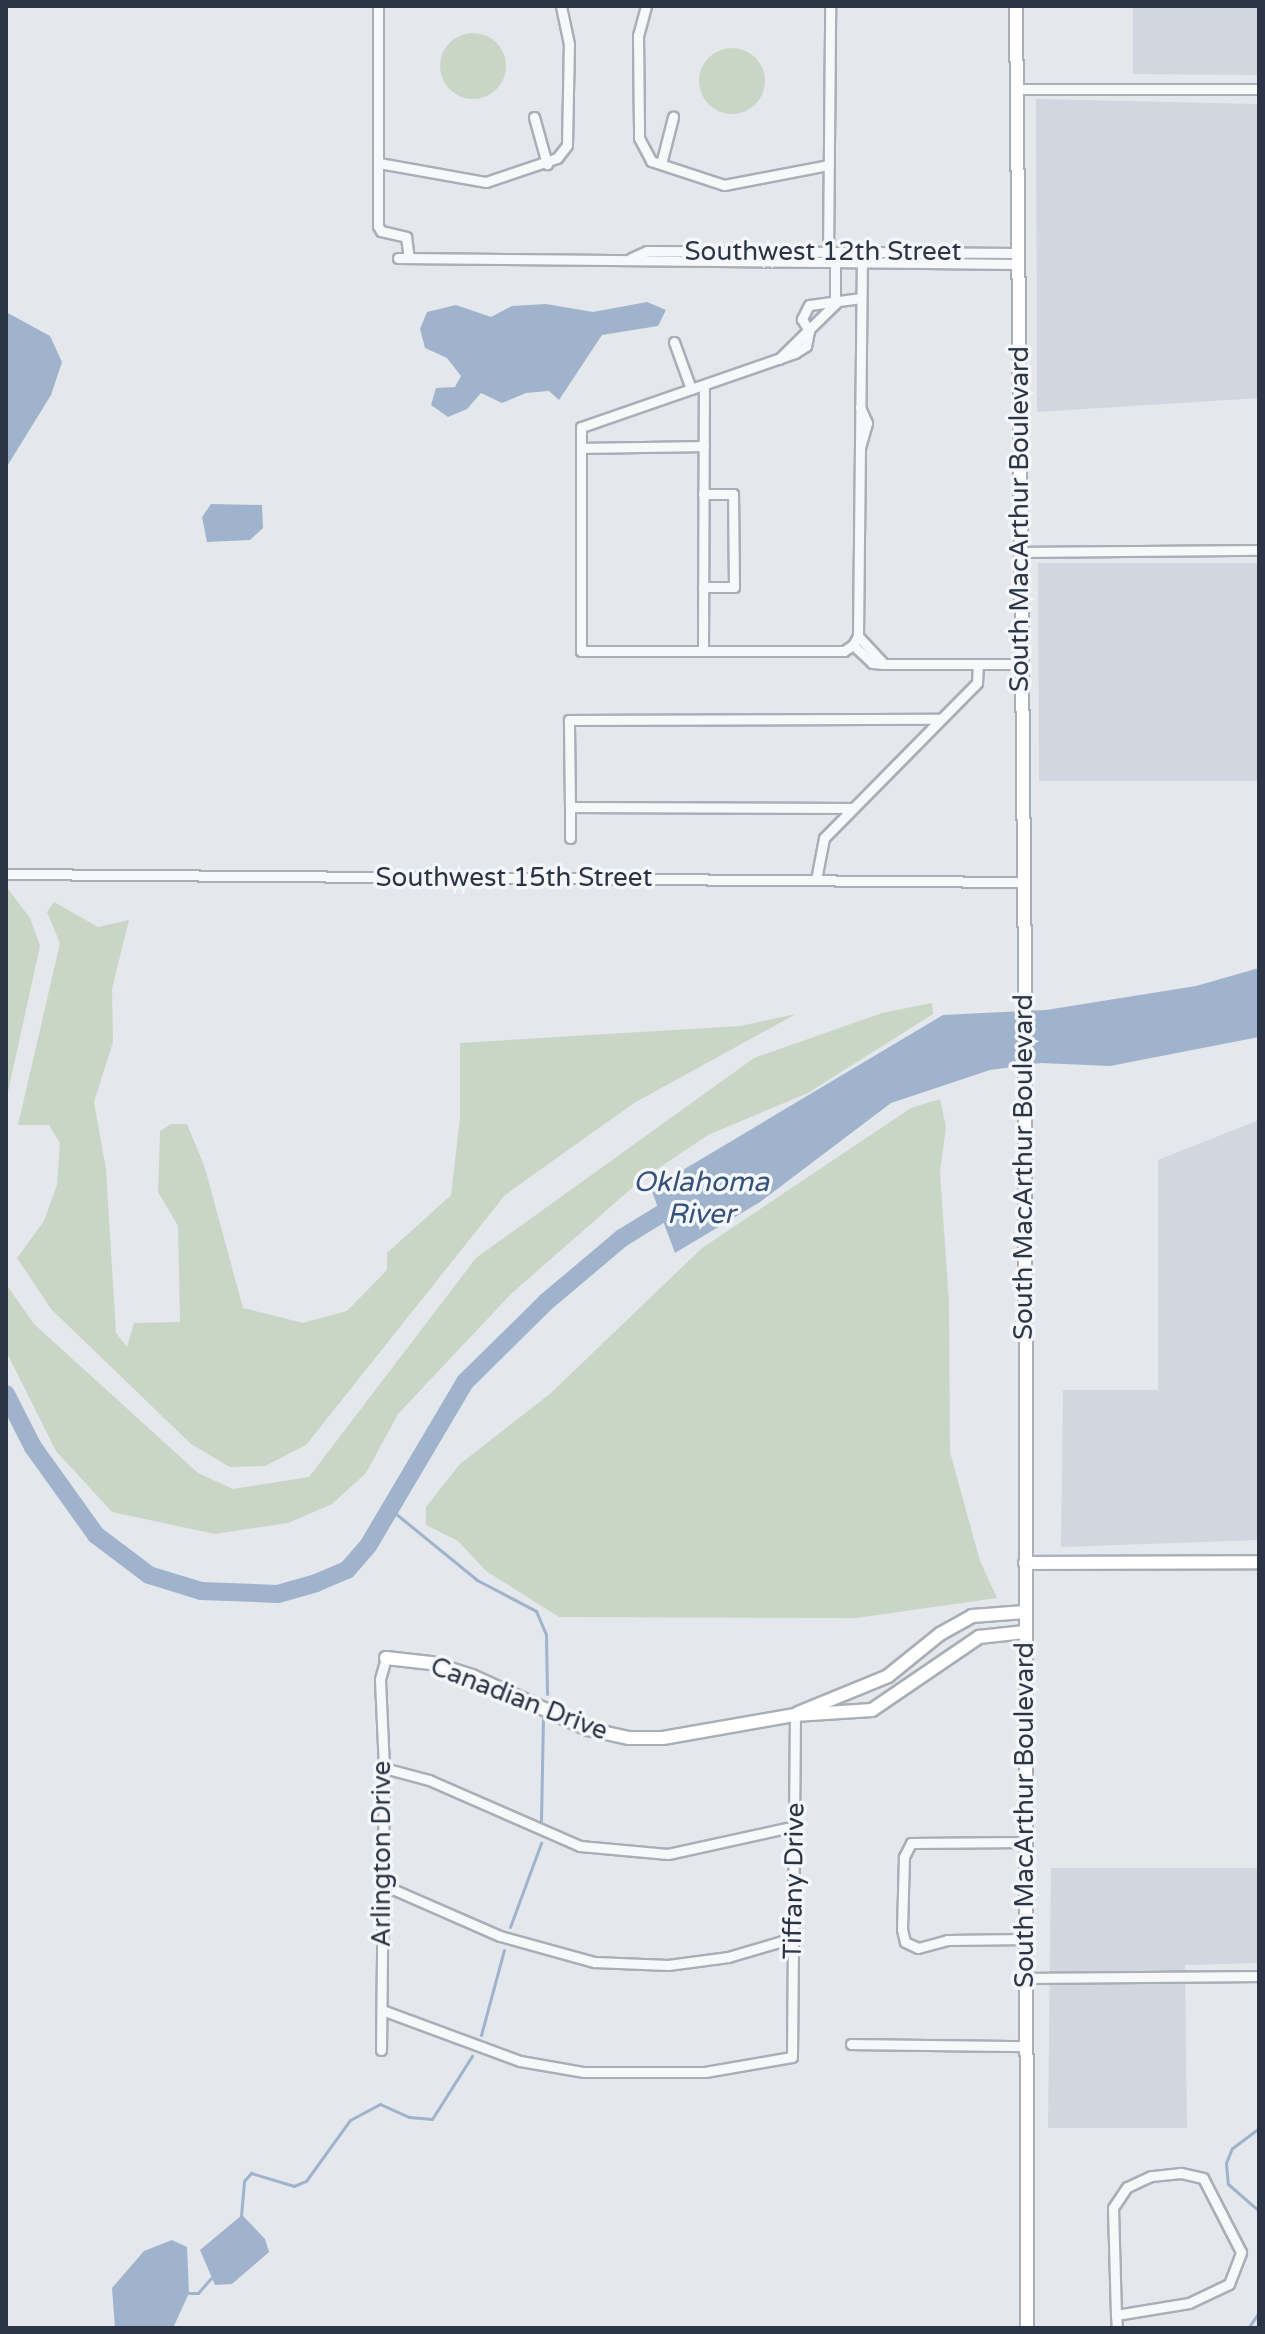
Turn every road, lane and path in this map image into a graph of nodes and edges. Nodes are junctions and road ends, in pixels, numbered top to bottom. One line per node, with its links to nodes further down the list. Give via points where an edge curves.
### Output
1 (378, 6): 10 (street)
2 (561, 6): 11 (street, via 569,44 567,145)
3 (646, 6): 12 (street, via 638,35 640,146)
4 (830, 6): 13 (street)
5 (1016, 6): 6 (main road, South MacArthur Boulevard)
6 (1016, 89): 7 (street); 15 (main road, South MacArthur Boulevard)
7 (1259, 89)
8 (534, 117): 11 (street)
9 (673, 117): 12 (street)
10 (379, 163): 11 (street, via 486,182); 14 (street, Southwest 12th Street, via 378,226 406,237 404,258 630,258 647,251)
11 (547, 164)
12 (661, 164): 13 (street, via 724,185)
13 (829, 165): 14 (street)
14 (832, 258): 15 (street, Southwest 12th Street); 16 (street, Southwest 12th Street); 17 (street)
15 (1018, 258): 16 (street, Southwest 12th Street); 27 (main road, South MacArthur Boulevard)
16 (862, 263): 18 (street)
17 (835, 298): 18 (street); 19 (street); 19 (street, via 809,305 802,319)
18 (861, 298): 29 (street, via 860,407 867,423 860,448)
19 (809, 331): 21 (street, via 797,335 779,359)
20 (674, 342): 22 (street)
21 (704, 385): 22 (street); 23 (street)
22 (691, 389): 24 (street, via 581,427)
23 (704, 446): 24 (street); 25 (street)
24 (581, 448): 30 (street, via 581,651)
25 (703, 494): 28 (street); 28 (street, via 733,494 734,587)
26 (1259, 550): 27 (street)
27 (1020, 552): 32 (main road, South MacArthur Boulevard)
28 (703, 587): 30 (street)
29 (856, 641): 30 (street, via 844,651); 31 (street, via 884,664)
30 (703, 651)
31 (978, 664): 32 (street); 33 (street, via 977,683)
32 (1020, 664): 39 (main road, South MacArthur Boulevard)
33 (941, 719): 34 (street, via 569,720); 35 (street)
34 (570, 807): 35 (street); 36 (street)
35 (852, 808): 38 (street, via 819,845)
36 (570, 838)
37 (6, 874): 38 (street, Southwest 15th Street)
38 (816, 880): 39 (street, Southwest 15th Street)
39 (1022, 882): 41 (main road, South MacArthur Boulevard)
40 (1259, 1562): 41 (main road)
41 (1025, 1563): 42 (main road, South MacArthur Boulevard)
42 (1025, 1612): 43 (main road, South MacArthur Boulevard); 44 (main road, Canadian Drive, via 972,1616)
43 (1025, 1632): 46 (main road, Canadian Drive, via 979,1637); 50 (main road, South MacArthur Boulevard)
44 (927, 1644): 46 (main road); 47 (main road, Canadian Drive, via 888,1676)
45 (386, 1658): 47 (main road, Canadian Drive, via 431,1663 472,1676 588,1729 629,1738 663,1738); 48 (street, Arlington Drive, via 380,1679)
46 (940, 1663): 47 (main road, Canadian Drive, via 872,1710)
47 (795, 1715): 49 (street, Tiffany Drive)
48 (384, 1768): 49 (street, via 429,1780 580,1846 668,1854); 51 (street, Arlington Drive)
49 (795, 1826): 52 (street, Tiffany Drive)
50 (1025, 1842): 53 (main road, South MacArthur Boulevard); 53 (street, via 911,1843 904,1857 905,1942 918,1948 947,1940)
51 (381, 1884): 52 (street, via 500,1936 594,1962 668,1965 728,1957); 56 (street, Arlington Drive)
52 (793, 1938): 56 (street, Tiffany Drive, via 792,2057 705,2072 584,2072 520,2061)
53 (1026, 1939): 55 (main road, South MacArthur Boulevard)
54 (1259, 1976): 55 (street)
55 (1026, 1978): 58 (main road, South MacArthur Boulevard)
56 (382, 2010): 59 (street, Arlington Drive)
57 (851, 2044): 58 (street)
58 (1026, 2046): 61 (main road, South MacArthur Boulevard)
59 (381, 2050)
60 (1116, 2315): 60 (street, via 1113,2208 1127,2187 1151,2176 1181,2173 1203,2178 1241,2252 1229,2284 1189,2303); 62 (street)
61 (1027, 2328)
62 (1117, 2328)

